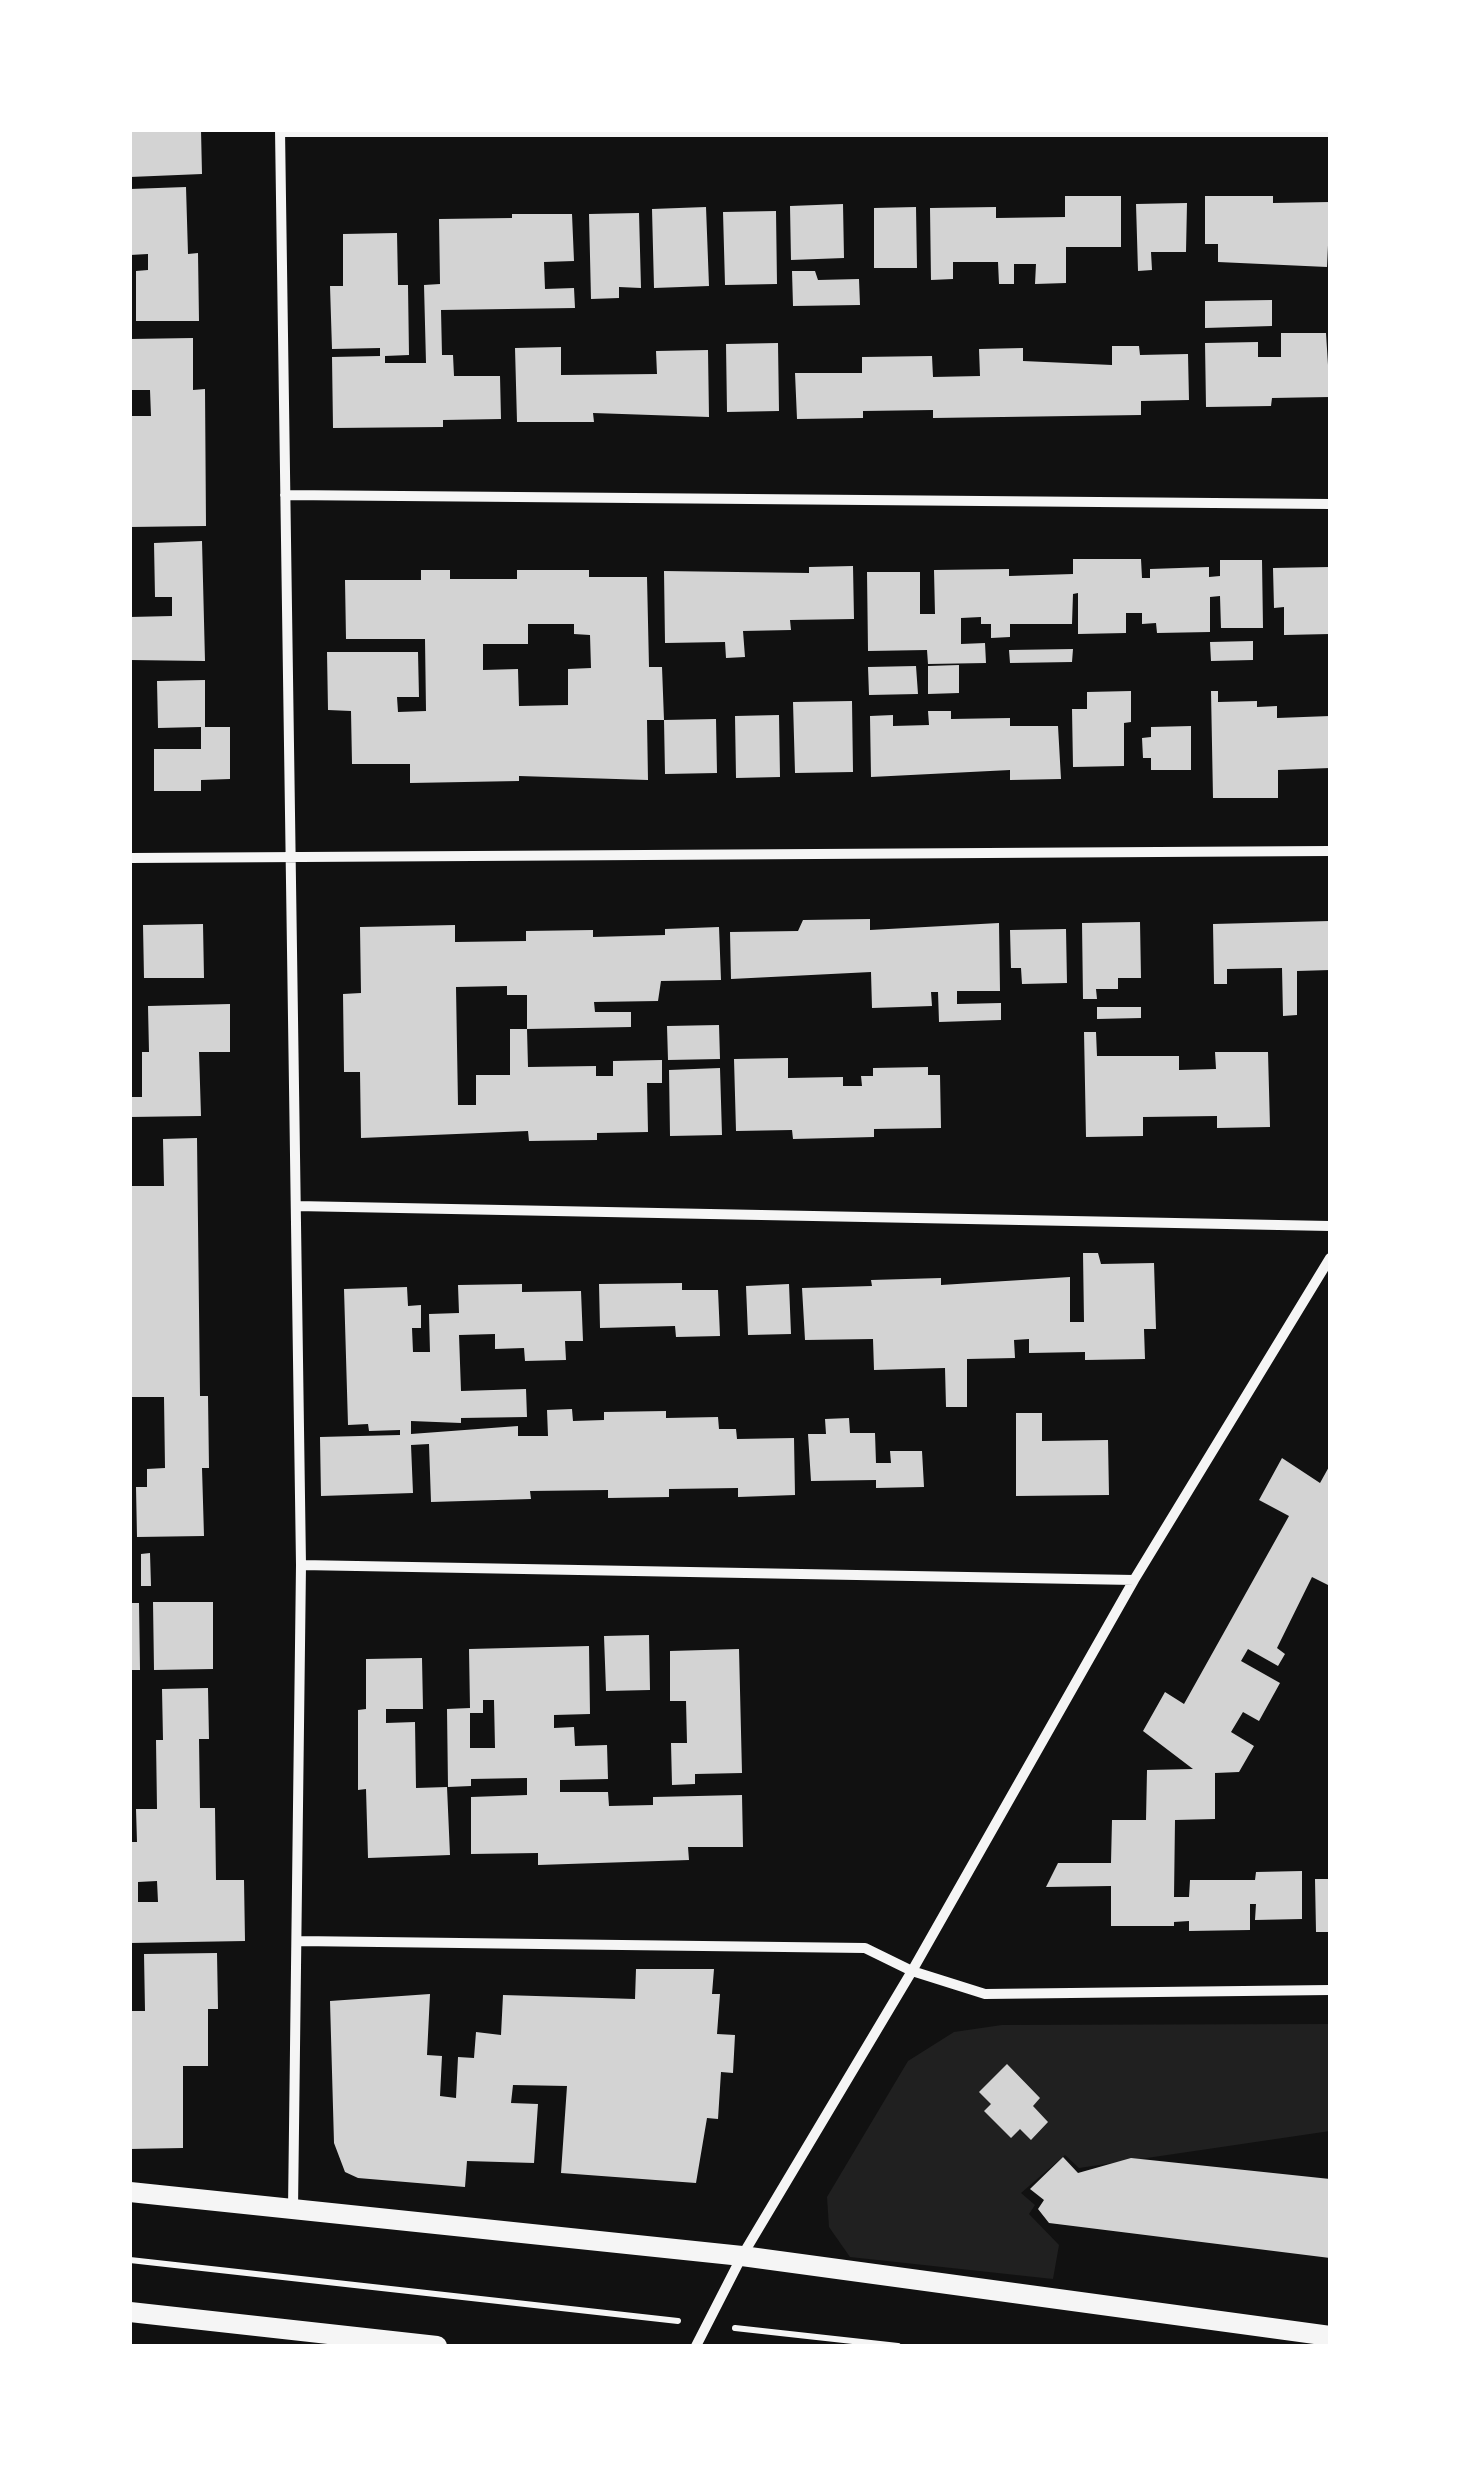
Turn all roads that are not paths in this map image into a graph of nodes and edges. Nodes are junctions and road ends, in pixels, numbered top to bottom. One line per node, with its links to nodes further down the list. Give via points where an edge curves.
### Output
1 (280, 131): 2 (street); 4 (street)
2 (1251, 131): 3 (street)
3 (1330, 132)
4 (285, 495): 5 (street); 7 (street)
5 (1330, 504)
6 (1330, 850): 7 (street)
7 (290, 855): 8 (street); 9 (street)
8 (130, 858)
9 (296, 1206): 10 (street); 12 (street)
10 (1330, 1226)
11 (1330, 1258): 13 (street)
12 (301, 1565): 13 (street); 14 (street)
13 (1134, 1580): 15 (street)
14 (298, 1941): 15 (street, via 865,1948); 18 (street)
15 (912, 1971): 16 (street, via 985,1994); 19 (street)
16 (1330, 1990)
17 (130, 2192): 18 (main road)
18 (293, 2210): 19 (main road)
19 (742, 2256): 21 (main road); 24 (street)
20 (130, 2312): 22 (main road)
21 (1330, 2336)
22 (342, 2341): 23 (main road)
23 (437, 2346)
24 (696, 2346)

